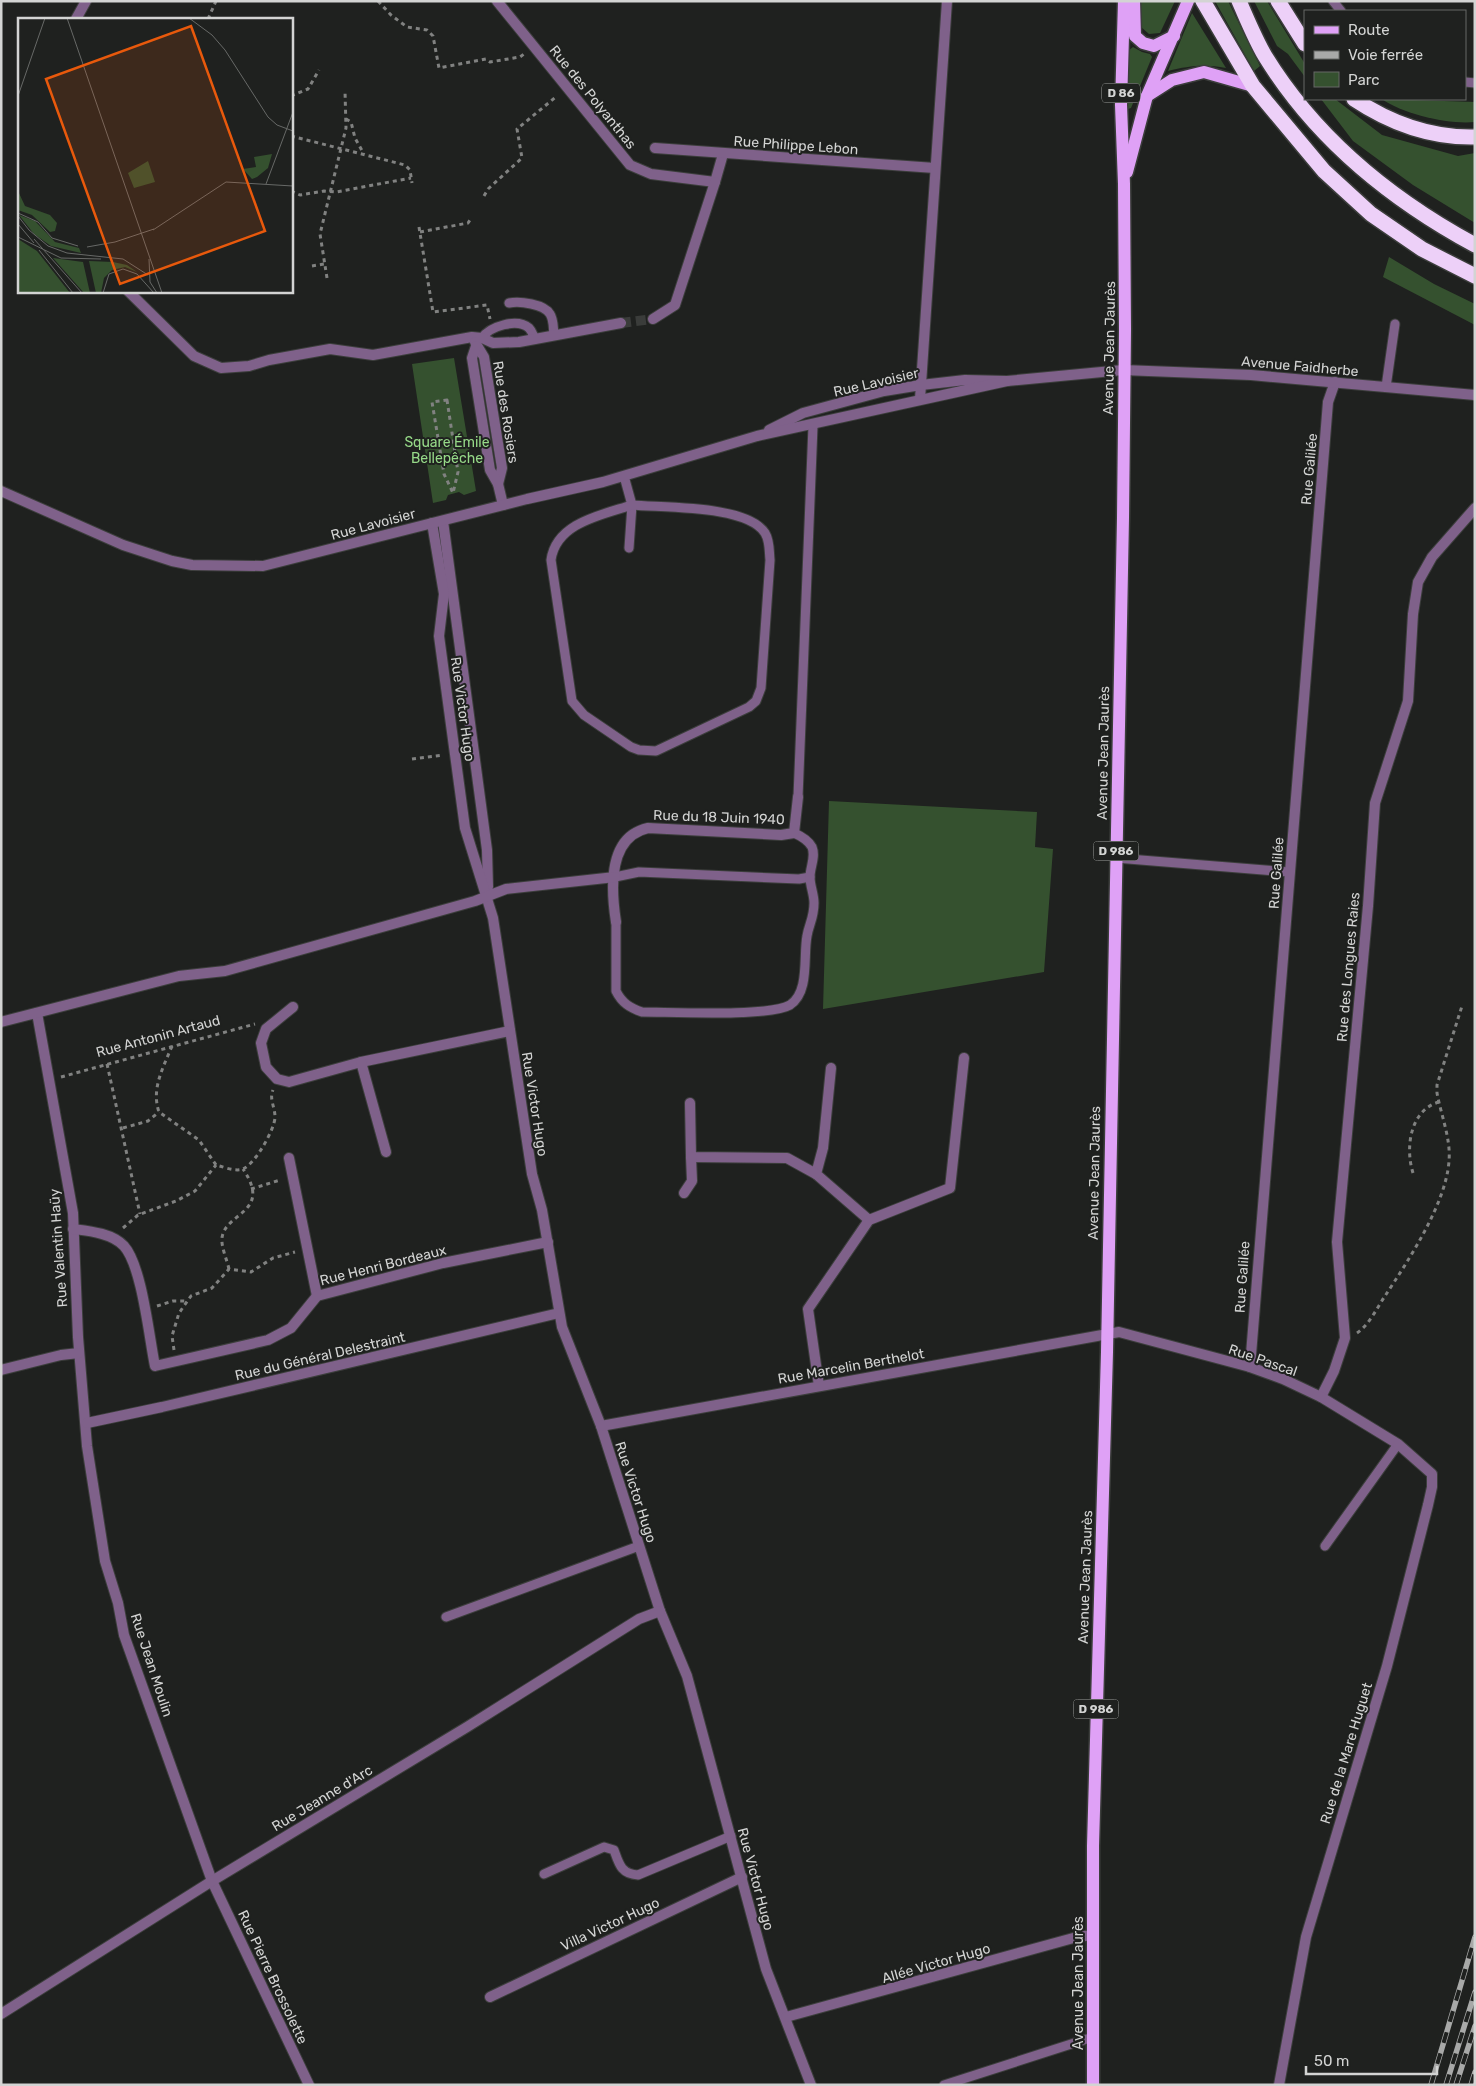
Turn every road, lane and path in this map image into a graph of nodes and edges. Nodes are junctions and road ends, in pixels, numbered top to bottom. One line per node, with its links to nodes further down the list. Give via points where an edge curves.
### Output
1 (86, 1): 12 (street)
2 (216, 1): 13 (path)
3 (378, 1): 16 (path, via 391,16 408,27 428,30 433,36 439,68 520,57)
4 (497, 1): 16 (street, Rue des Polyanthas)
5 (948, 1): 31 (street)
6 (1124, 1): 33 (main road, D 86, via 1121,105)
7 (1134, 1): 14 (main road, via 1135,36 1154,46)
8 (1188, 1): 14 (main road, D 86)
9 (1204, 1): 18 (highway)
10 (1239, 1): 40 (highway, via 1265,56 1333,144 1436,224)
11 (1278, 1): 15 (highway)
12 (77, 18)
13 (208, 18)
14 (1174, 36): 22 (main road, D 86)
15 (1304, 42)
16 (535, 46): 19 (street, Rue des Polyanthas)
17 (319, 70): 21 (path, via 308,89)
18 (1253, 86): 22 (main road, D 86, via 1204,72 1172,80); 43 (highway, via 1324,171 1371,214 1422,248)
19 (568, 88): 32 (street, Rue des Polyanthas, via 630,166 651,174); 36 (path, via 517,129 522,158)
20 (346, 91): 24 (path)
21 (292, 96)
22 (1147, 96): 33 (main road, D 86)
23 (1356, 100): 26 (highway, via 1406,127 1450,138)
24 (346, 119): 28 (path); 29 (path, via 351,122 355,138)
25 (292, 136): 28 (path)
26 (1475, 137)
27 (655, 148): 30 (street, Rue Philippe Lebon)
28 (341, 149): 29 (path); 35 (path)
29 (365, 154): 35 (path, via 405,165 410,170 412,181)
30 (723, 154): 31 (street, Rue Philippe Lebon); 32 (street)
31 (935, 168): 57 (street)
32 (715, 182): 47 (street, via 675,305)
33 (1124, 184): 54 (main road, Avenue Jean Jaurès / D 86)
34 (292, 191): 35 (path, via 300,195)
35 (330, 191): 41 (path, via 320,234)
36 (484, 196)
37 (472, 217): 39 (path, via 468,223)
38 (419, 227): 39 (path)
39 (420, 232): 50 (path, via 433,312 487,305)
40 (1475, 245)
41 (324, 264): 42 (path); 44 (path)
42 (312, 266)
43 (1475, 276)
44 (327, 278)
45 (129, 292): 53 (street, via 194,356 221,368 249,366 330,349 373,354 450,340)
46 (509, 302): 51 (lane, via 546,310 550,314)
47 (653, 319)
48 (620, 323): 51 (street)
49 (1395, 324): 58 (lane)
50 (492, 329): 52 (lane, via 511,324 523,325 532,331); 53 (lane)
51 (554, 334): 52 (street)
52 (535, 339): 53 (street, via 502,344)
53 (478, 340): 66 (street, Rue des Rosiers, via 472,358 490,470 498,484)
54 (1123, 370): 55 (street, Rue Lavoisier); 56 (street, Avenue Faidherbe); 75 (main road, Avenue Jean Jaurès / D 986)
55 (1007, 381): 57 (street, Rue Lavoisier); 60 (street, Rue Lavoisier)
56 (1335, 382): 58 (street, Avenue Faidherbe); 76 (street, Rue Galilée, via 1328,402)
57 (921, 384): 60 (street); 63 (street, Rue Lavoisier, via 803,414)
58 (1386, 387): 59 (street, Avenue Faidherbe)
59 (1475, 395)
60 (920, 399): 62 (street, Rue Lavoisier)
61 (447, 400): 61 (path, via 458,472 453,493 444,474 432,402)
62 (813, 426): 63 (street, Rue Lavoisier); 73 (lane)
63 (757, 436): 64 (street, Rue Lavoisier)
64 (624, 476): 66 (street, Rue Lavoisier); 67 (lane)
65 (1, 491): 69 (street, Rue Lavoisier, via 123,545 192,564 263,566)
66 (503, 505): 69 (street, Rue Lavoisier)
67 (632, 505): 67 (lane, via 569,530 556,542 551,560 572,701 584,715 631,747 656,751 756,701 761,688 769,546 761,529 739,515); 70 (lane)
68 (1475, 508): 120 (street, Rue des Longues Raies, via 1424,569 1415,595 1408,701 1382,775 1373,817 1368,906 1337,1242)
69 (437, 522): 71 (street, Rue Victor Hugo, via 444,594 439,636); 79 (street, Rue Victor Hugo, via 487,850)
70 (629, 548)
71 (456, 754): 72 (path); 79 (street, Rue Victor Hugo, via 465,828)
72 (412, 759)
73 (798, 797): 74 (street)
74 (794, 833): 77 (street, Rue du 18 Juin 1940, via 639,830 619,852); 78 (lane, via 812,847 813,870)
75 (1116, 858): 76 (lane); 119 (main road, Avenue Jean Jaurès / D 986)
76 (1289, 872): 123 (street, Rue Galilée)
77 (614, 877): 78 (lane, via 639,872); 79 (street, via 506,889); 80 (street, Rue du 18 Juin 1940, via 612,896)
78 (810, 877): 80 (lane, via 814,890 813,921 807,938 801,989 794,1002 778,1009 755,1012 642,1012 633,1009 620,999 616,991)
79 (488, 895): 83 (street, via 225,971 179,976); 86 (street, Rue Victor Hugo)
80 (616, 922)
81 (1462, 1006): 94 (path, via 1439,1074)
82 (293, 1007): 85 (street)
83 (37, 1013): 84 (street); 93 (street, Rue Valentin Haüy)
84 (1, 1022)
85 (273, 1023): 87 (path, Rue Antonin Artaud, via 261,1022); 92 (street, via 266,1029 260,1043 266,1067)
86 (510, 1031): 89 (street); 112 (street, Rue Victor Hugo, via 532,1174)
87 (172, 1046): 90 (path, Rue Antonin Artaud); 96 (path, via 156,1090)
88 (964, 1058): 109 (street, via 950,1188)
89 (361, 1062): 92 (street, via 289,1082); 98 (street)
90 (106, 1064): 93 (path, Rue Antonin Artaud); 97 (path)
91 (831, 1068): 104 (street, via 823,1148)
92 (277, 1079): 102 (path, via 271,1094 276,1115 274,1126 256,1156)
93 (50, 1080): 110 (street, Rue Valentin Haüy)
94 (1439, 1102): 103 (path, via 1424,1110 1410,1137 1408,1148); 120 (path, via 1450,1159 1439,1198 1414,1250 1374,1313 1360,1331)
95 (690, 1103): 99 (street)
96 (159, 1112): 97 (path, via 148,1121); 101 (path, via 199,1140)
97 (123, 1128): 108 (path)
98 (386, 1152)
99 (691, 1157): 104 (street, via 787,1158); 107 (street, via 692,1181)
100 (289, 1158): 105 (street)
101 (216, 1165): 102 (path); 108 (path, via 195,1191)
102 (243, 1169): 106 (path, via 252,1181)
103 (1413, 1173)
104 (816, 1174): 109 (street)
105 (293, 1177): 106 (path, via 267,1182); 113 (street)
106 (252, 1189): 114 (path, via 252,1200 247,1210 226,1226 222,1239)
107 (684, 1193)
108 (140, 1214): 111 (path)
109 (869, 1220): 125 (street, via 808,1309)
110 (73, 1228): 111 (street, via 98,1232); 121 (street, Rue Valentin Haüy)
111 (112, 1239): 117 (street, via 123,1245 134,1261)
112 (548, 1242): 115 (street, Rue Henri Bordeaux, via 443,1263); 118 (street, Rue Victor Hugo)
113 (308, 1250): 114 (path, via 273,1258 251,1272); 115 (street)
114 (229, 1269): 116 (path, via 212,1288 191,1296)
115 (317, 1296): 122 (street, Rue Henri Bordeaux, via 291,1328 268,1340)
116 (188, 1301): 117 (path); 122 (path, via 179,1313 172,1336)
117 (143, 1309): 122 (street, Rue Henri Bordeaux, via 155,1366)
118 (558, 1314): 127 (street, Rue du Général Delestraint); 128 (street, Rue Victor Hugo)
119 (1107, 1333): 123 (street, Rue Pascal, via 1119,1332); 125 (street, Rue Marcelin Berthelot); 138 (main road, Avenue Jean Jaurès / D 986)
120 (1345, 1338): 126 (street, Rue des Longues Raies)
121 (79, 1353): 124 (street, via 61,1354); 127 (street, Rue Valentin Haüy)
122 (176, 1361)
123 (1250, 1367): 126 (street, Rue Pascal)
124 (1, 1370)
125 (819, 1386): 128 (street, Rue Marcelin Berthelot)
126 (1321, 1397): 129 (street, Rue Pascal)
127 (87, 1423): 137 (street, Rue Jean Moulin, via 87,1446 105,1562 124,1635)
128 (601, 1426): 130 (street, Rue Victor Hugo)
129 (1398, 1444): 131 (lane); 147 (street, Rue de la Mare Huguet, via 1432,1474 1432,1487 1387,1666 1306,1937)
130 (640, 1546): 132 (street, Rue Victor Hugo); 133 (lane)
131 (1325, 1546)
132 (660, 1611): 134 (street, Rue Victor Hugo, via 687,1676); 137 (street, Rue Jeanne d'Arc, via 639,1618 467,1727)
133 (446, 1617)
134 (731, 1836): 135 (lane, via 638,1875 628,1874 620,1868 614,1850 604,1847); 136 (street, Rue Victor Hugo)
135 (544, 1874)
136 (742, 1877): 139 (street, Villa Victor Hugo); 141 (street, Rue Victor Hugo, via 766,1969)
137 (212, 1881): 140 (street, Rue Jeanne d'Arc); 143 (street, Rue Pierre Brossolette)
138 (1093, 1935): 141 (street, Allée Victor Hugo); 142 (main road, Avenue Jean Jaurès / D 986)
139 (490, 1997)
140 (1, 2014)
141 (786, 2018): 144 (street, Rue Victor Hugo)
142 (1094, 2037): 145 (lane); 146 (main road, Avenue Jean Jaurès / D 986)
143 (309, 2085)
144 (811, 2085)
145 (944, 2085)
146 (1092, 2085)
147 (1279, 2085)

